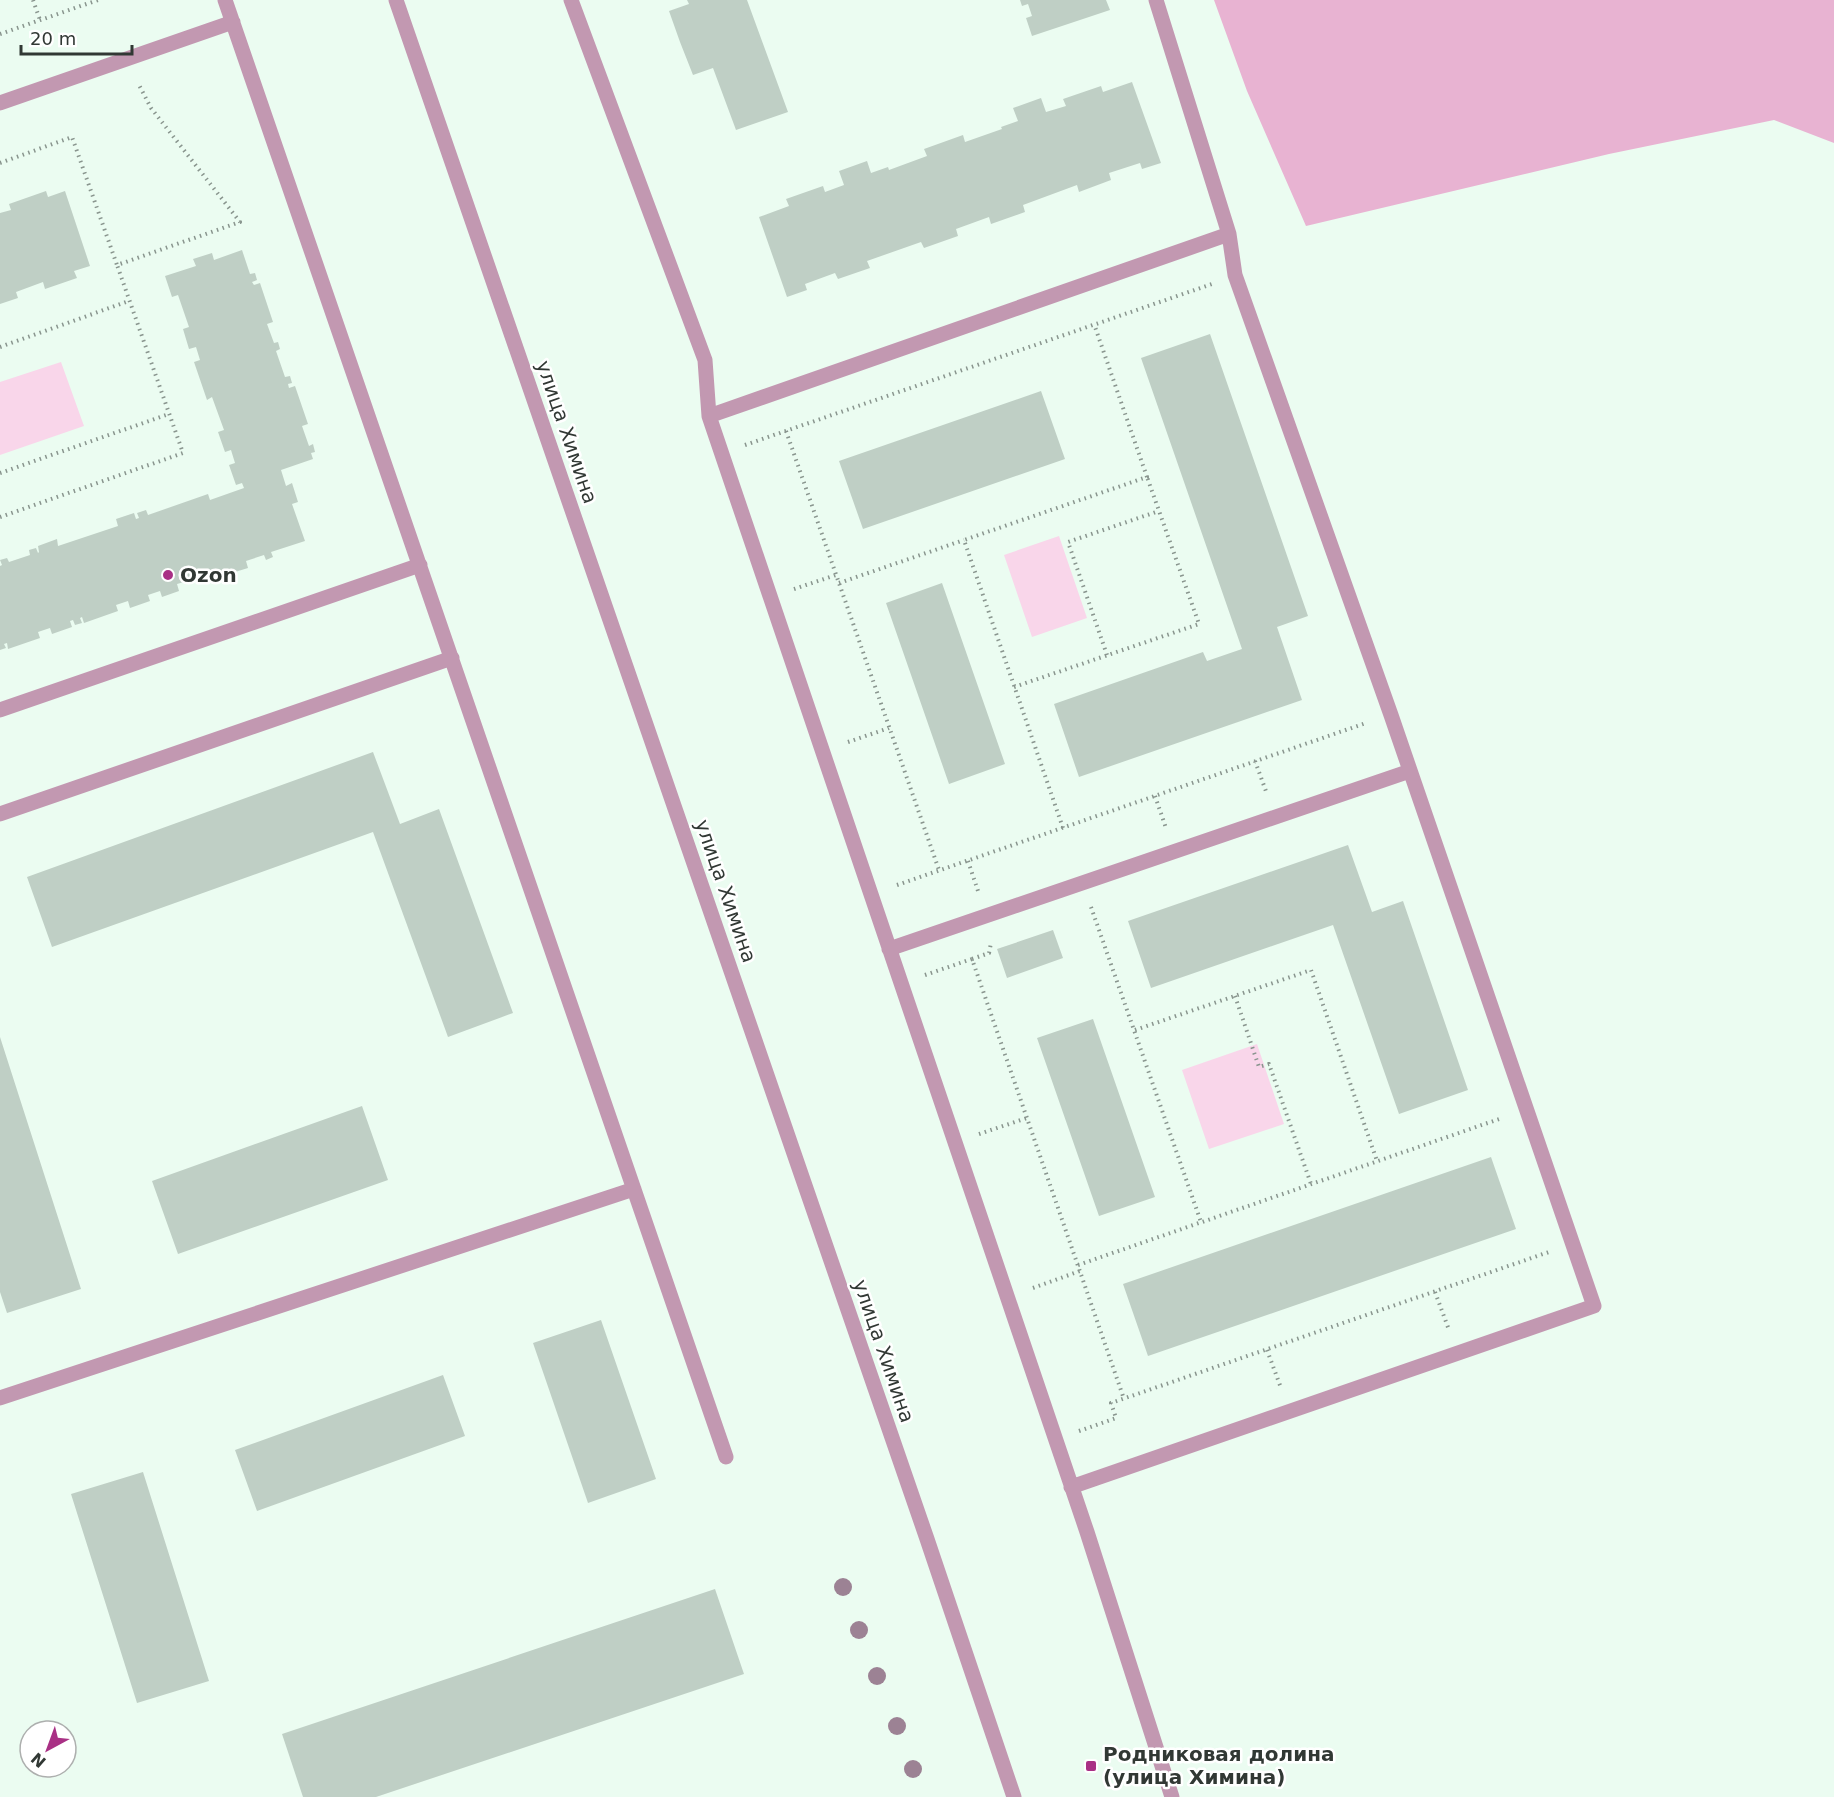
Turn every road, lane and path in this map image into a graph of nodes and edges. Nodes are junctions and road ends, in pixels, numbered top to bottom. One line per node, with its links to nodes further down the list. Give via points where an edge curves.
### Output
1 (33, 0): 7 (path)
2 (98, 0): 7 (path)
3 (225, 0): 8 (street)
4 (396, 0): 69 (street, улица Химина)
5 (571, 0): 20 (street, via 705,360)
6 (1156, 0): 13 (street)
7 (40, 20): 9 (path)
8 (233, 22): 10 (street); 28 (street)
9 (0, 34)
10 (126, 59): 11 (street); 14 (path, via 151,108 240,222)
11 (0, 103)
12 (0, 163): 14 (path, via 72,137)
13 (1229, 234): 15 (street); 20 (street)
14 (117, 265): 16 (path)
15 (1235, 275): 17 (path); 36 (street)
16 (129, 302): 18 (path); 19 (path)
17 (1094, 324): 21 (path); 24 (path)
18 (0, 347)
19 (169, 414): 23 (path); 26 (path, via 183,453)
20 (709, 416): 22 (street)
21 (786, 431): 22 (path); 29 (path)
22 (722, 453): 31 (street)
23 (0, 473)
24 (1147, 477): 25 (path); 27 (path)
25 (1159, 511): 32 (path, via 1068,542); 32 (path, via 1198,624)
26 (0, 517)
27 (964, 540): 30 (path); 34 (path)
28 (420, 565): 33 (street); 35 (street)
29 (836, 575): 30 (path); 31 (path)
30 (839, 583): 37 (path)
31 (770, 597): 38 (street)
32 (1107, 655): 34 (path)
33 (452, 658): 40 (street); 54 (street)
34 (1014, 687): 41 (path)
35 (0, 710)
36 (1391, 715): 39 (street); 41 (path)
37 (889, 728): 38 (path); 42 (path)
38 (823, 751): 43 (street)
39 (1410, 771): 45 (street); 49 (street)
40 (0, 813)
41 (1063, 828): 42 (path)
42 (939, 870): 43 (path)
43 (870, 894): 45 (street)
44 (1089, 901): 48 (path)
45 (889, 949): 46 (street)
46 (901, 984): 50 (path, via 972,959); 51 (street)
47 (1235, 996): 48 (path); 52 (path, via 1311,970); 53 (path, via 1259,1067 1269,1064)
48 (1134, 1030): 55 (path)
49 (1527, 1110): 52 (path); 56 (street)
50 (1027, 1118): 51 (path); 57 (path)
51 (955, 1143): 60 (street)
52 (1377, 1161): 53 (path)
53 (1311, 1184): 55 (path)
54 (634, 1189): 63 (street); 67 (street)
55 (1201, 1222): 57 (path)
56 (1573, 1244): 59 (path); 62 (street, via 1594,1306)
57 (1078, 1265): 58 (path)
58 (1080, 1271): 60 (path); 64 (path)
59 (1435, 1292): 61 (path); 62 (path)
60 (1007, 1297): 66 (street)
61 (1267, 1350): 64 (path); 65 (path)
62 (1457, 1354): 65 (street)
63 (0, 1398)
64 (1124, 1399): 66 (path, via 1111,1403 1116,1418)
65 (1289, 1412): 68 (street)
66 (1055, 1439): 68 (street)
67 (726, 1457)
68 (1071, 1487): 70 (street)
69 (1014, 1797)
70 (1172, 1797)

